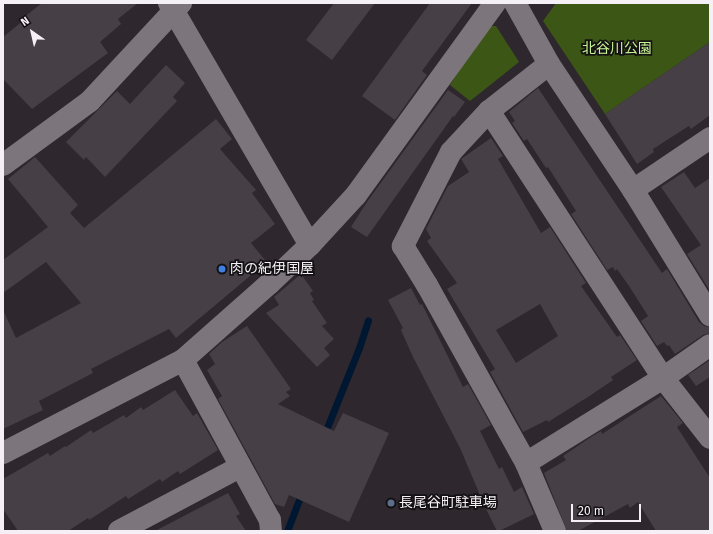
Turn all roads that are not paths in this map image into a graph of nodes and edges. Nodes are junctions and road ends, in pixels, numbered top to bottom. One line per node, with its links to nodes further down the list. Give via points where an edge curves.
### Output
1 (496, 3): 9 (street, via 356,195)
2 (515, 3): 4 (street)
3 (175, 6): 7 (street, via 90,101); 9 (street)
4 (549, 64): 5 (street); 8 (street)
5 (489, 112): 13 (street); 16 (street, via 451,152 403,246)
6 (710, 138): 8 (street)
7 (6, 156)
8 (633, 190): 10 (street)
9 (310, 245): 12 (street)
10 (710, 315)
11 (710, 345): 13 (street)
12 (183, 360): 15 (street); 17 (street)
13 (664, 378): 14 (street); 16 (street)
14 (710, 438)
15 (3, 453)
16 (526, 462): 20 (street)
17 (240, 467): 18 (street); 19 (street, via 270,520)
18 (119, 531)
19 (271, 531)
20 (554, 531)

